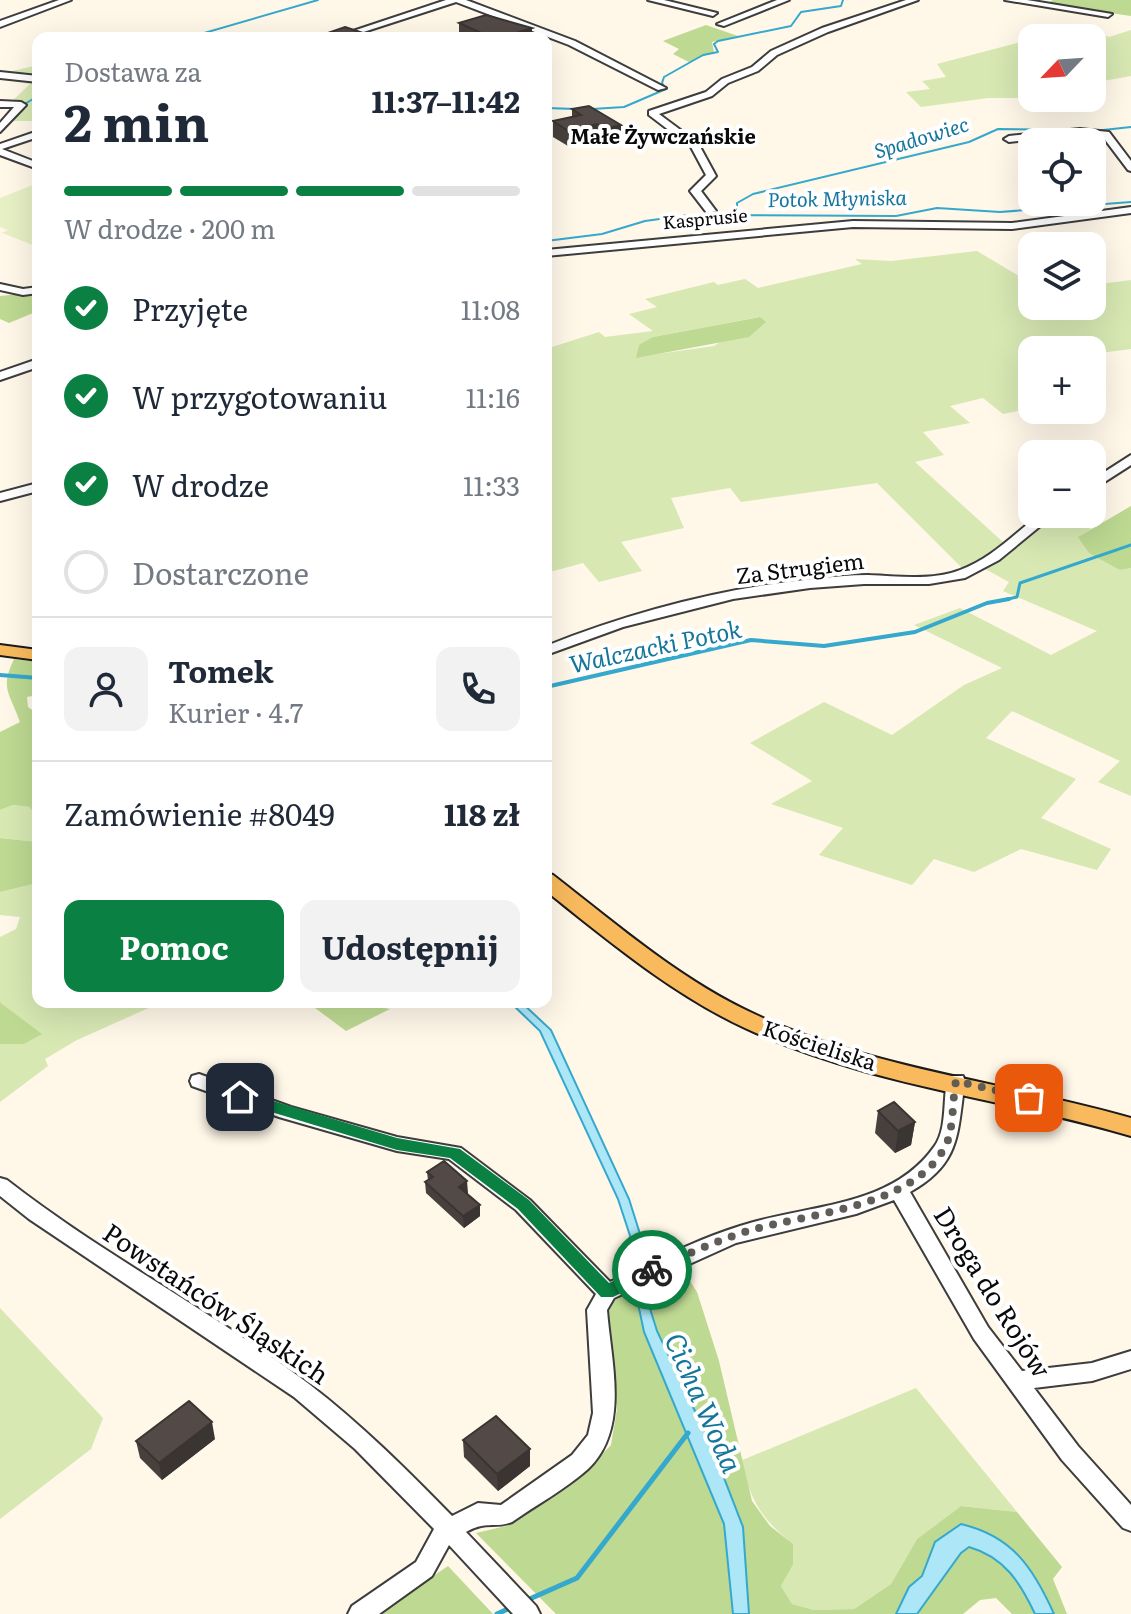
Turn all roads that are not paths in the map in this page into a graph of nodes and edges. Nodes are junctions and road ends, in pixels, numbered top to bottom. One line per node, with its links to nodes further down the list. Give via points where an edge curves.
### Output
1 (67, 0): 9 (street)
2 (456, 0): 11 (street); 12 (street)
3 (652, 0): 7 (street)
4 (785, 0): 10 (street)
5 (914, 0): 26 (street, via 825,30 774,53 709,94 652,113 698,150 711,176 695,191)
6 (1009, 0): 8 (street)
7 (713, 13)
8 (1108, 14)
9 (0, 24)
10 (721, 24)
11 (355, 32)
12 (534, 32)
13 (552, 39): 16 (street)
14 (0, 75): 15 (street)
15 (32, 78)
16 (661, 88)
17 (0, 104): 18 (street); 19 (street, via 21,105)
18 (12, 106)
19 (0, 129)
20 (32, 136): 22 (street)
21 (1009, 139): 24 (street, via 1106,134)
22 (0, 147): 23 (street)
23 (32, 163)
24 (1131, 168)
25 (1128, 205): 27 (street, Kasprusie, via 1004,227 869,223 723,231)
26 (711, 211)
27 (552, 252)
28 (0, 287): 29 (street)
29 (32, 291)
30 (32, 365): 31 (street)
31 (0, 376)
32 (1131, 459): 33 (street)
33 (1106, 476)
34 (32, 489): 35 (street)
35 (0, 497)
36 (1030, 528): 37 (street, Za Strugiem, via 975,570 951,577 849,579 745,595 622,624)
37 (552, 649)
38 (0, 650): 39 (main road)
39 (32, 654)
40 (552, 885): 42 (main road, Kościeliska, via 663,971 730,1012 821,1048)
41 (199, 1081): 46 (street, via 397,1144 454,1153 523,1205)
42 (956, 1081): 43 (main road, Kościeliska); 45 (street, via 947,1144 936,1160)
43 (1131, 1127)
44 (0, 1185): 50 (street, Powstańców Śląskich, via 305,1393)
45 (898, 1189): 46 (street, via 747,1231); 48 (street, Droga do Rojów, via 981,1333)
46 (613, 1289): 50 (street, via 597,1310 604,1395 602,1430 591,1451 504,1515 478,1513)
47 (1131, 1360): 48 (street, via 1092,1372)
48 (1016, 1381): 49 (street, Droga do Rojów)
49 (1131, 1521)
50 (455, 1538): 51 (street, via 439,1540 424,1569); 52 (street, Powstańców Śląskich)
51 (360, 1614)
52 (528, 1614)

